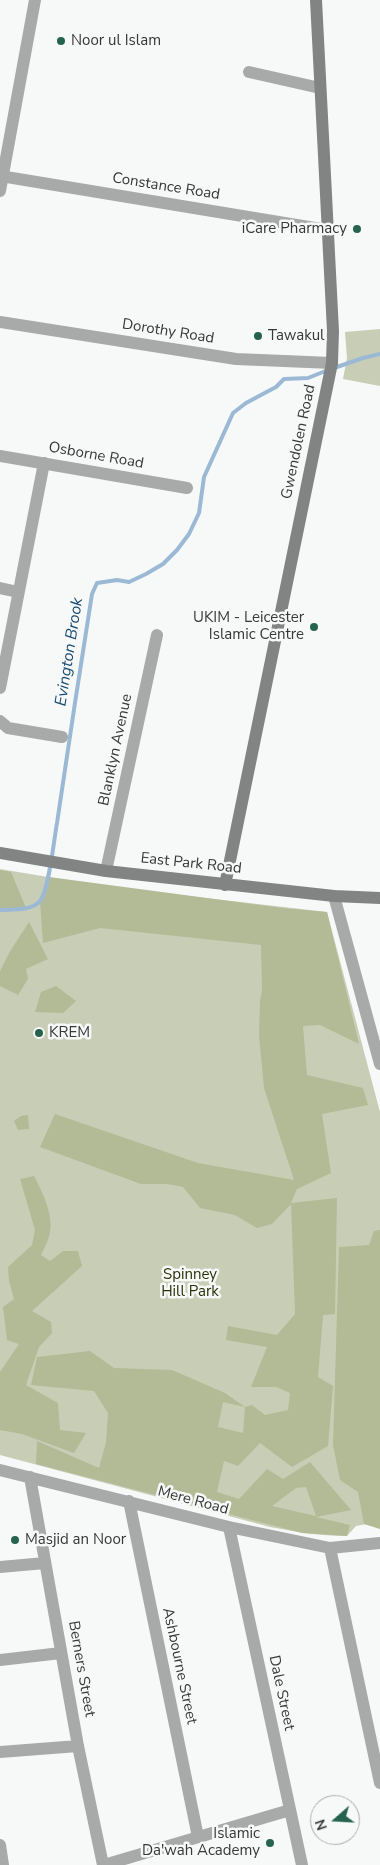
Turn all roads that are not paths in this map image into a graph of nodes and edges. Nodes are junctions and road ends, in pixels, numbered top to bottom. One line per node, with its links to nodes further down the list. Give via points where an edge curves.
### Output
1 (35, 0): 5 (street)
2 (316, 0): 4 (street, Gwendolen Road)
3 (249, 72): 4 (street)
4 (320, 88): 7 (street, Gwendolen Road)
5 (1, 176): 6 (street); 7 (street, Constance Road)
6 (0, 191)
7 (327, 230): 9 (street, Gwendolen Road)
8 (0, 322): 9 (street, Dorothy Road, via 236,359)
9 (332, 367): 21 (street, Gwendolen Road)
10 (0, 456): 11 (street, Osborne Road)
11 (44, 464): 12 (street, Osborne Road); 14 (street)
12 (187, 488)
13 (0, 588): 14 (street)
14 (18, 592): 16 (street)
15 (157, 635): 20 (street, Blanklyn Avenue)
16 (0, 688)
17 (0, 720): 18 (street, via 8,728)
18 (62, 737)
19 (0, 853): 20 (street, East Park Road)
20 (106, 871): 21 (street, East Park Road)
21 (225, 884): 22 (street, East Park Road)
22 (334, 896): 23 (street, East Park Road); 24 (street)
23 (380, 898)
24 (380, 1064)
25 (0, 1470): 26 (street, Mere Road)
26 (30, 1477): 27 (street, Mere Road); 31 (street, Berners Street)
27 (129, 1501): 28 (street, Mere Road); 39 (street, Ashbourne Street)
28 (229, 1527): 30 (street, Mere Road); 38 (street, Dale Street)
29 (380, 1543): 30 (street, Mere Road)
30 (330, 1548): 37 (street)
31 (45, 1563): 32 (street); 33 (street, Berners Street)
32 (0, 1568)
33 (61, 1653): 34 (street); 35 (street, Berners Street)
34 (0, 1660)
35 (78, 1746): 36 (street); 42 (street, Berners Street)
36 (0, 1752)
37 (380, 1783)
38 (290, 1810): 39 (street); 43 (street, Dale Street)
39 (198, 1837): 42 (street)
40 (0, 1845): 41 (street)
41 (3, 1865)
42 (103, 1865)
43 (302, 1865)

